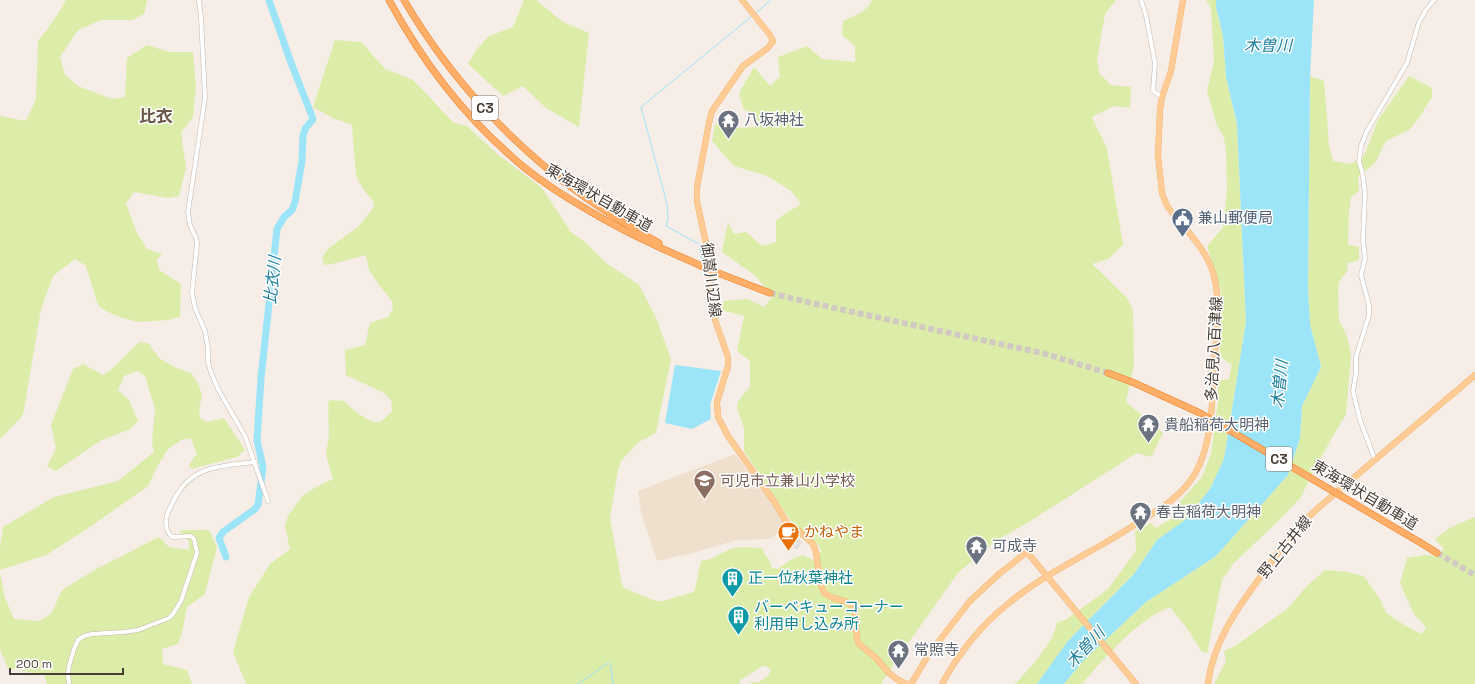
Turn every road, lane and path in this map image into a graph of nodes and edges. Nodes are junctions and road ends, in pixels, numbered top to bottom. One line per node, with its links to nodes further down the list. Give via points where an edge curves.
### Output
1 (199, 0): 14 (street, via 205,98 188,212 197,244 192,293 205,331 211,372 245,436)
2 (388, 0): 9 (highway, 東海環状自動車道 / C3, via 442,80 476,122 510,155 582,207)
3 (404, 0): 9 (highway, 東海環状自動車道 / C3, via 449,67 520,144 586,198)
4 (742, 0): 19 (main road, 御嵩川辺線, via 773,41 768,48 743,66 712,111 697,187 699,216 708,252 715,320 728,357 717,402 718,417 787,523 813,544 824,593 852,606 859,644 890,674)
5 (1141, 0): 8 (street, via 1155,63 1153,91)
6 (1183, 0): 8 (main road, 多治見八百津線, via 1171,71)
7 (1434, 0): 13 (street, via 1419,22 1407,63 1367,131 1361,146 1359,162 1365,192 1365,259 1361,275 1369,304 1367,322 1356,357 1352,391)
8 (1162, 97): 17 (main road, 多治見八百津線, via 1158,155 1162,193 1167,206 1204,254 1212,271 1217,292 1213,377 1206,446 1195,474 1174,499)
9 (684, 258): 10 (highway, 東海環状自動車道 / C3, bridge)
10 (770, 293)
11 (1108, 373): 16 (highway, 東海環状自動車道 / C3, bridge, via 1200,413)
12 (1475, 375): 13 (main road, 野上古井線)
13 (1375, 460): 23 (main road, 野上古井線, via 1303,521 1248,593 1226,628 1212,660)
14 (255, 462): 15 (street); 18 (street, via 212,468 184,483 168,510 166,527 173,538 190,536 194,539 197,553 184,594 173,614 138,630 92,634 78,640 69,666)
15 (268, 501)
16 (1437, 553)
17 (1047, 577): 20 (main road, via 1027,552 999,574 962,611 929,654); 21 (main road, 多治見八百津線, via 1009,602 990,621 965,649); 22 (main road)
18 (69, 684)
19 (907, 684)
20 (911, 684)
21 (942, 684)
22 (1136, 684)
23 (1208, 684)

